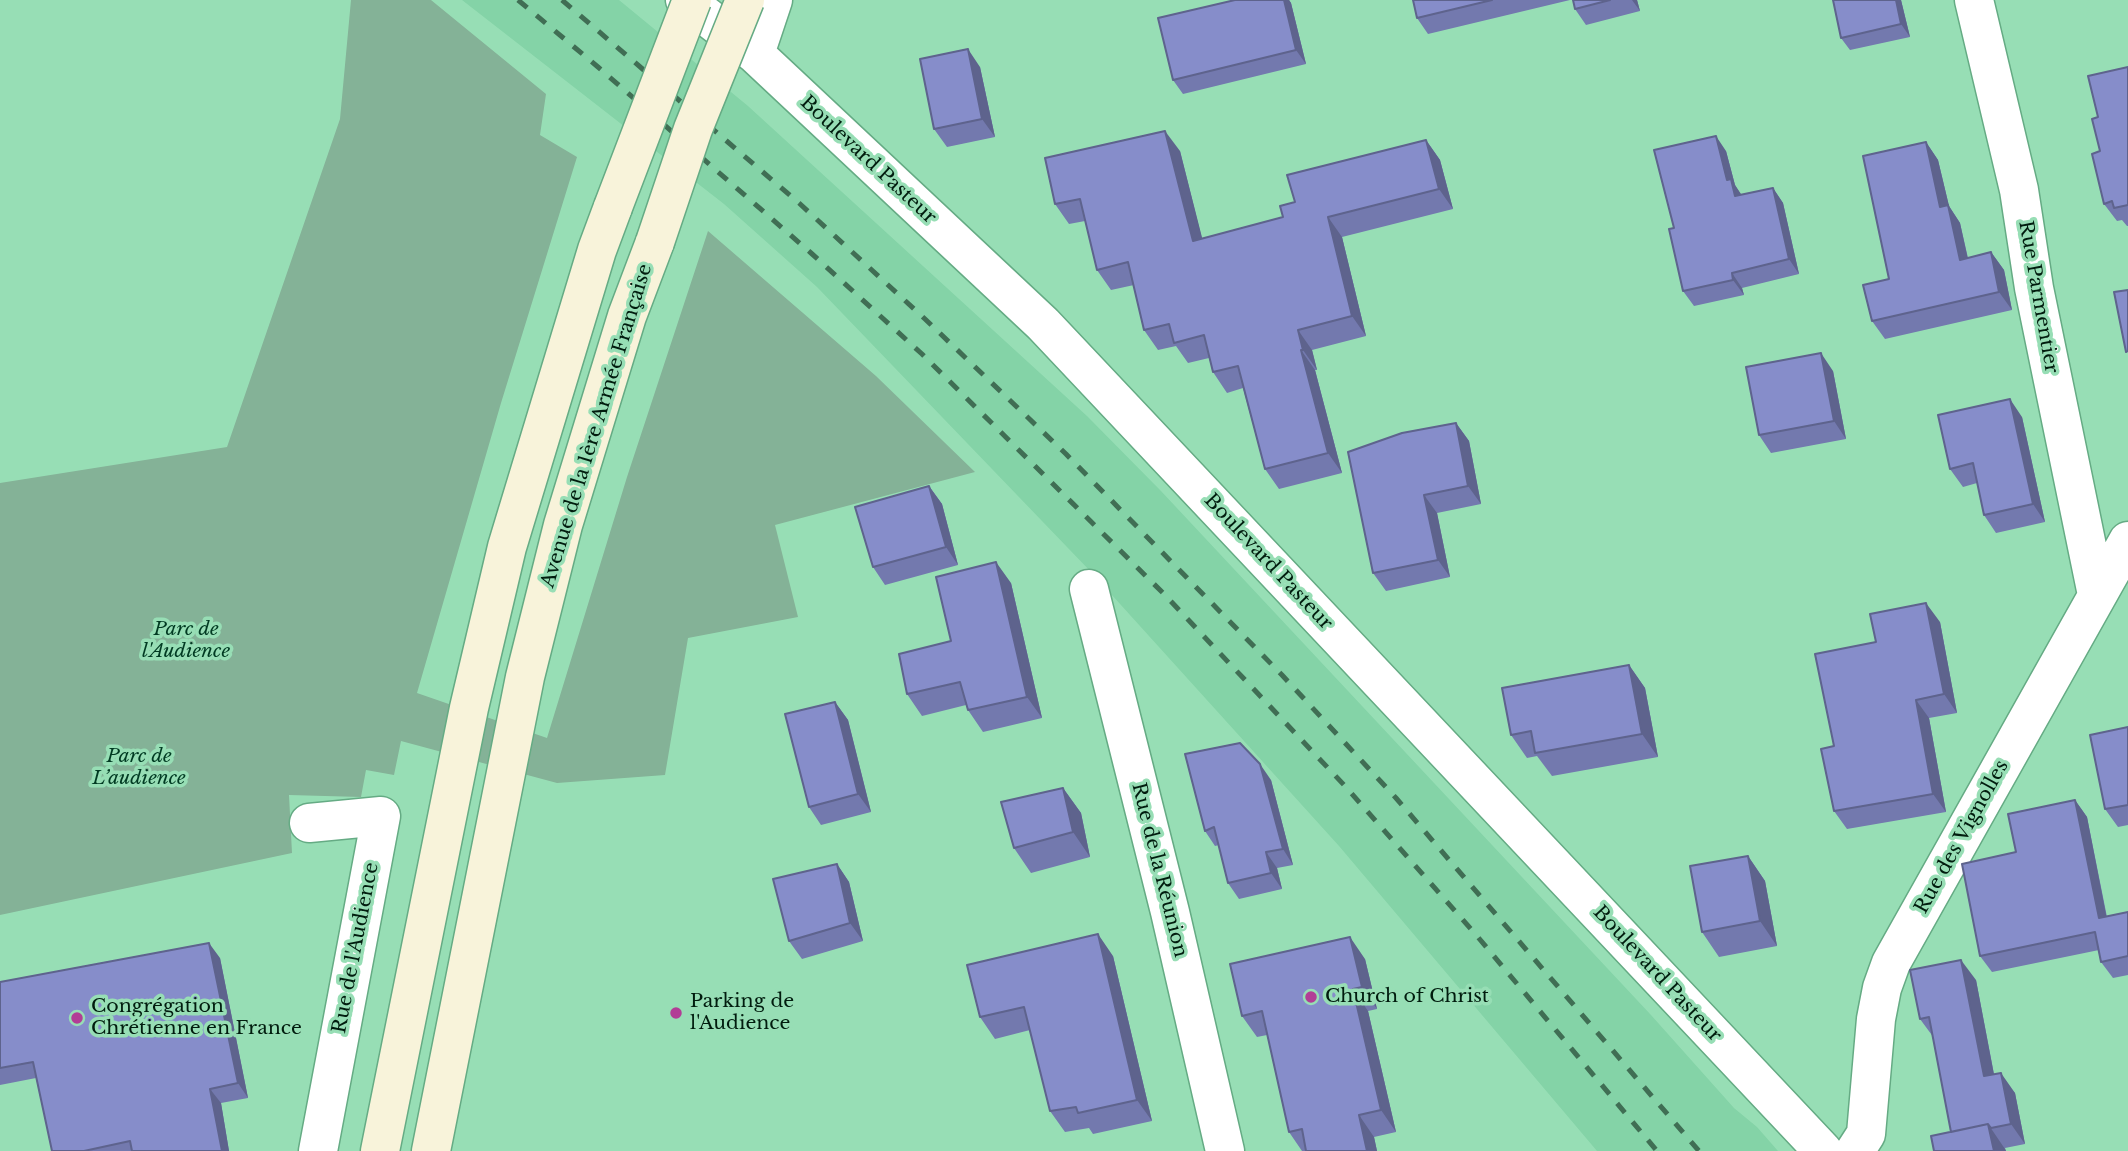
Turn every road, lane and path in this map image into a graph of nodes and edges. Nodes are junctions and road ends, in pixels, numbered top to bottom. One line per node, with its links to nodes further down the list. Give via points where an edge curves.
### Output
1 (685, 0): 6 (street, Boulevard Pasteur)
2 (692, 0): 12 (main road, bridge, via 597,250 507,547)
3 (745, 0): 13 (main road, Avenue de la 1ère Armée Française, bridge, via 693,129 627,316 563,526 525,677)
4 (773, 0): 6 (street)
5 (1974, 0): 9 (street, Rue Parmentier, via 2020,190 2034,288)
6 (755, 54): 15 (street, Boulevard Pasteur, via 1043,324)
7 (2128, 541): 9 (street, Rue des Vignolles)
8 (1089, 589): 14 (street, Rue de la Réunion)
9 (2097, 595): 16 (street, Rue des Vignolles, via 1891,964 1876,1019 1866,1134)
10 (309, 823): 11 (street, Rue de l'Audience, via 381,816)
11 (318, 1151)
12 (380, 1151)
13 (431, 1151)
14 (1226, 1151)
15 (1823, 1151)
16 (1855, 1151)

